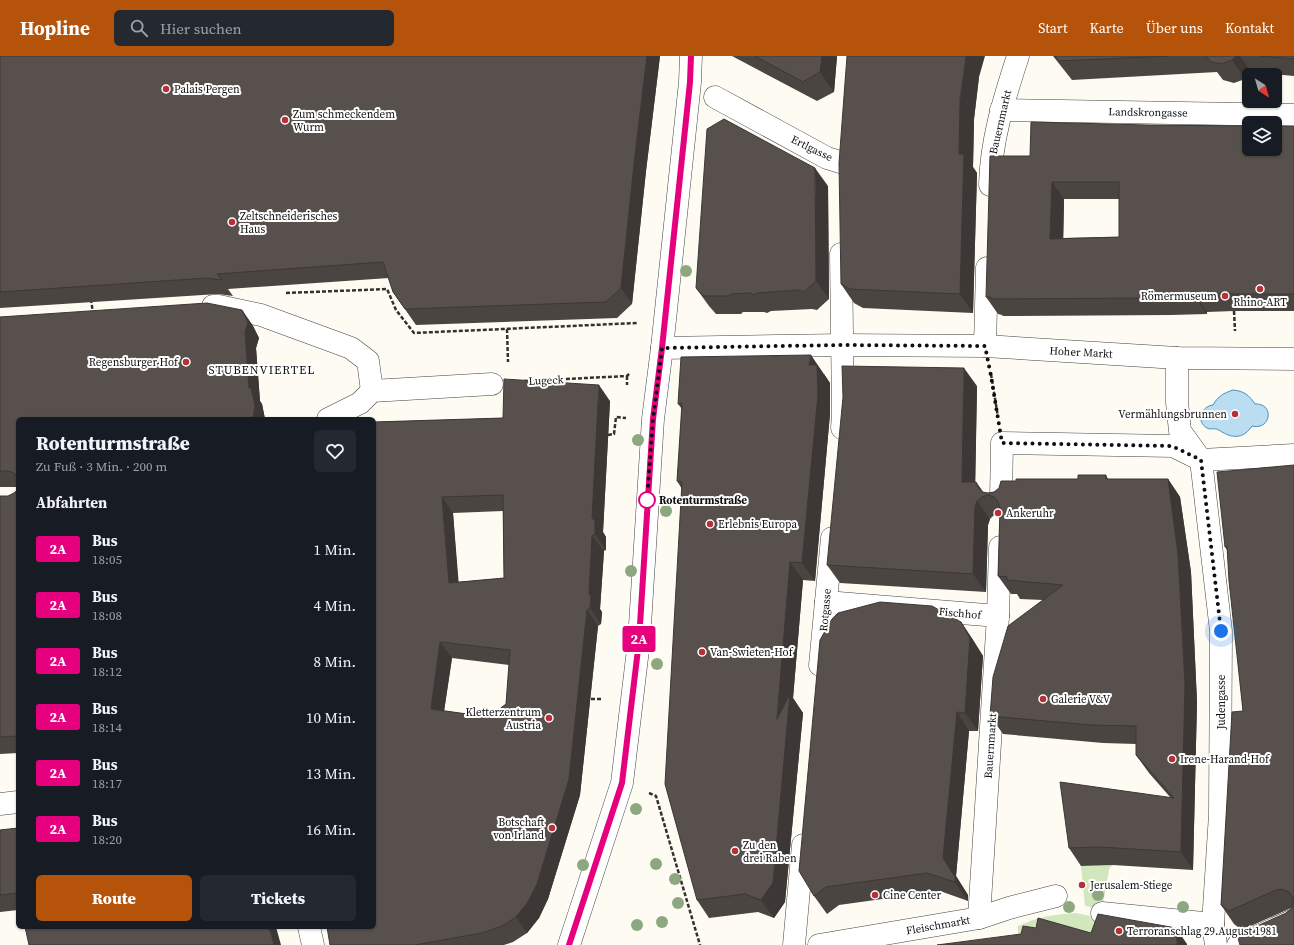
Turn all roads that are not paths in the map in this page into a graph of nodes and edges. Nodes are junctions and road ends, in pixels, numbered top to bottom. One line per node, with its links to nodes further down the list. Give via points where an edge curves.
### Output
1 (691, 56): 15 (street)
2 (1018, 56): 4 (street, Bauernmarkt)
3 (715, 97): 7 (street, Ertlgasse, via 827,158)
4 (1001, 110): 5 (street, Landskrongasse); 9 (street, Bauernmarkt, via 990,164)
5 (1294, 115)
6 (842, 139): 7 (street)
7 (840, 162): 8 (street)
8 (840, 185)
9 (989, 203)
10 (841, 231): 13 (street)
11 (988, 251): 14 (street)
12 (196, 308): 19 (street, via 219,306 261,315 351,348 368,361)
13 (842, 345): 14 (street, Hoher Markt); 15 (street, Hoher Markt); 21 (street, via 843,414)
14 (985, 346): 16 (street, Hoher Markt)
15 (662, 348): 40 (street, via 653,419 639,641 622,783)
16 (1177, 358): 17 (street, Hoher Markt); 23 (street, via 1180,431)
17 (1294, 359)
18 (501, 383): 19 (street)
19 (372, 391): 20 (street, via 360,403)
20 (332, 417)
21 (840, 446)
22 (1294, 455): 23 (street)
23 (1201, 460): 24 (street, via 1172,446 1002,443); 38 (street, Judengasse, via 1221,631 1220,814)
24 (1001, 499)
25 (834, 516): 27 (street, Rotgasse)
26 (1000, 526): 28 (street, Bauernmarkt)
27 (826, 602): 28 (street, Fischhof); 29 (street, Rotgasse)
28 (998, 616): 35 (street, Bauernmarkt)
29 (818, 687)
30 (16, 802): 31 (street)
31 (0, 804)
32 (805, 828): 41 (street)
33 (1056, 896): 35 (street, Fleischmarkt)
34 (1102, 913): 38 (street)
35 (979, 918): 42 (street, Fleischmarkt)
36 (1294, 920): 43 (street)
37 (309, 929): 39 (street)
38 (1214, 935)
39 (313, 945)
40 (569, 945)
41 (794, 945)
42 (819, 945)
43 (1238, 945)

